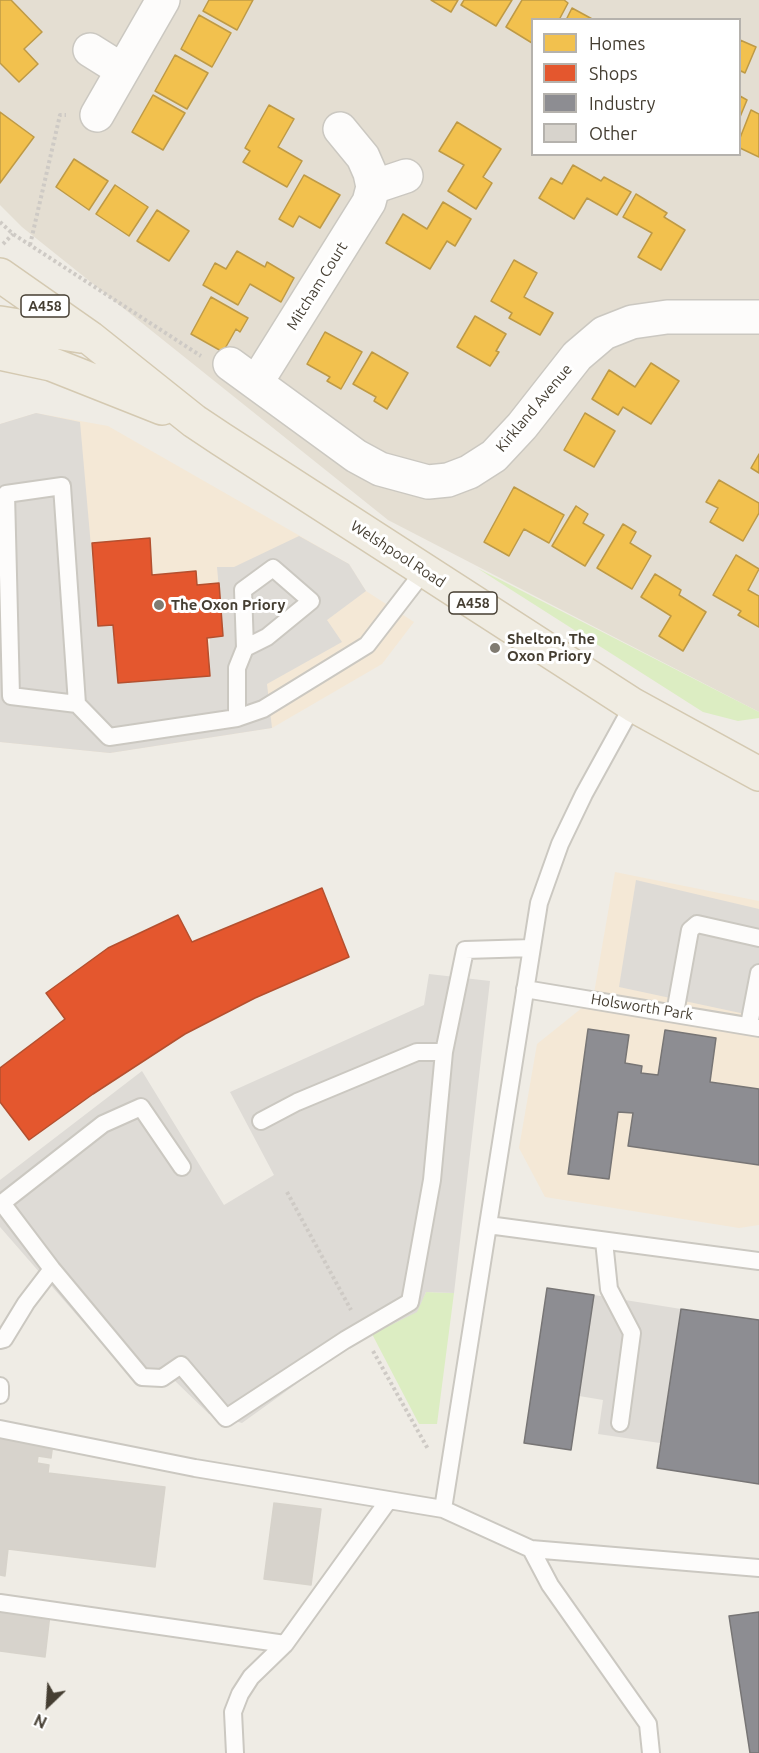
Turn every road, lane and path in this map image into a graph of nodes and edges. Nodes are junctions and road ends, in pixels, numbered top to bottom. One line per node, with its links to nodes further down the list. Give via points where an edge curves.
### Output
1 (163, 0): 3 (street)
2 (90, 50): 3 (street)
3 (122, 70): 4 (street)
4 (97, 115): 10 (path, via 60,115)
5 (340, 129): 7 (street, via 363,157)
6 (406, 176): 7 (street)
7 (373, 186): 18 (street, Mitcham Court, via 369,202)
8 (0, 222): 9 (path)
9 (13, 234): 10 (path); 11 (path)
10 (30, 245): 17 (path, via 210,361)
11 (0, 246)
12 (0, 275): 15 (main road, Welshpool Road / A458)
13 (759, 317): 18 (street, Kirkland Avenue, via 667,317 632,322 604,333 578,356 494,456 448,480 428,482 380,469)
14 (0, 323): 15 (main road, Welshpool Road / A458)
15 (90, 338): 19 (main road, Welshpool Road / A458)
16 (0, 353): 19 (main road, Welshpool Road / A458, via 51,364)
17 (230, 364): 18 (street, Kirkland Avenue)
18 (256, 383)
19 (194, 421): 20 (main road, Welshpool Road / A458)
20 (424, 572): 23 (main road, Welshpool Road / A458); 24 (lane, via 367,645 263,709)
21 (244, 648): 21 (lane, via 243,590 273,568 311,601 267,637); 24 (lane, via 237,668)
22 (77, 704): 22 (lane, via 11,696 6,494 62,486); 24 (lane, via 109,736)
23 (633, 705): 25 (main road, Welshpool Road / A458); 27 (lane, via 560,844 539,903)
24 (237, 718)
25 (759, 774)
26 (759, 938): 30 (lane, via 697,924 690,930)
27 (532, 948): 29 (lane); 32 (lane, via 465,950)
28 (759, 973): 31 (lane)
29 (525, 989): 30 (lane, Holsworth Park); 35 (lane)
30 (675, 1013): 31 (lane, Holsworth Park)
31 (754, 1026)
32 (444, 1052): 33 (lane, via 417,1052 297,1102); 38 (lane, via 432,1180 410,1302 327,1350 226,1418 181,1365 162,1378 142,1377)
33 (261, 1122)
34 (183, 1167): 38 (lane, via 141,1107 103,1124 2,1203)
35 (488, 1225): 36 (lane); 45 (lane)
36 (604, 1241): 37 (lane); 42 (lane, via 609,1289 632,1333)
37 (759, 1261)
38 (52, 1269): 39 (lane)
39 (0, 1340)
40 (0, 1386): 41 (lane)
41 (0, 1395)
42 (620, 1423)
43 (0, 1429): 44 (lane)
44 (388, 1501): 45 (lane); 49 (lane)
45 (443, 1509): 46 (lane)
46 (531, 1550): 47 (lane); 51 (lane, via 550,1585 648,1724)
47 (759, 1568)
48 (0, 1603): 49 (lane)
49 (285, 1644): 50 (lane, via 251,1677 240,1694 233,1712)
50 (235, 1753)
51 (651, 1753)

